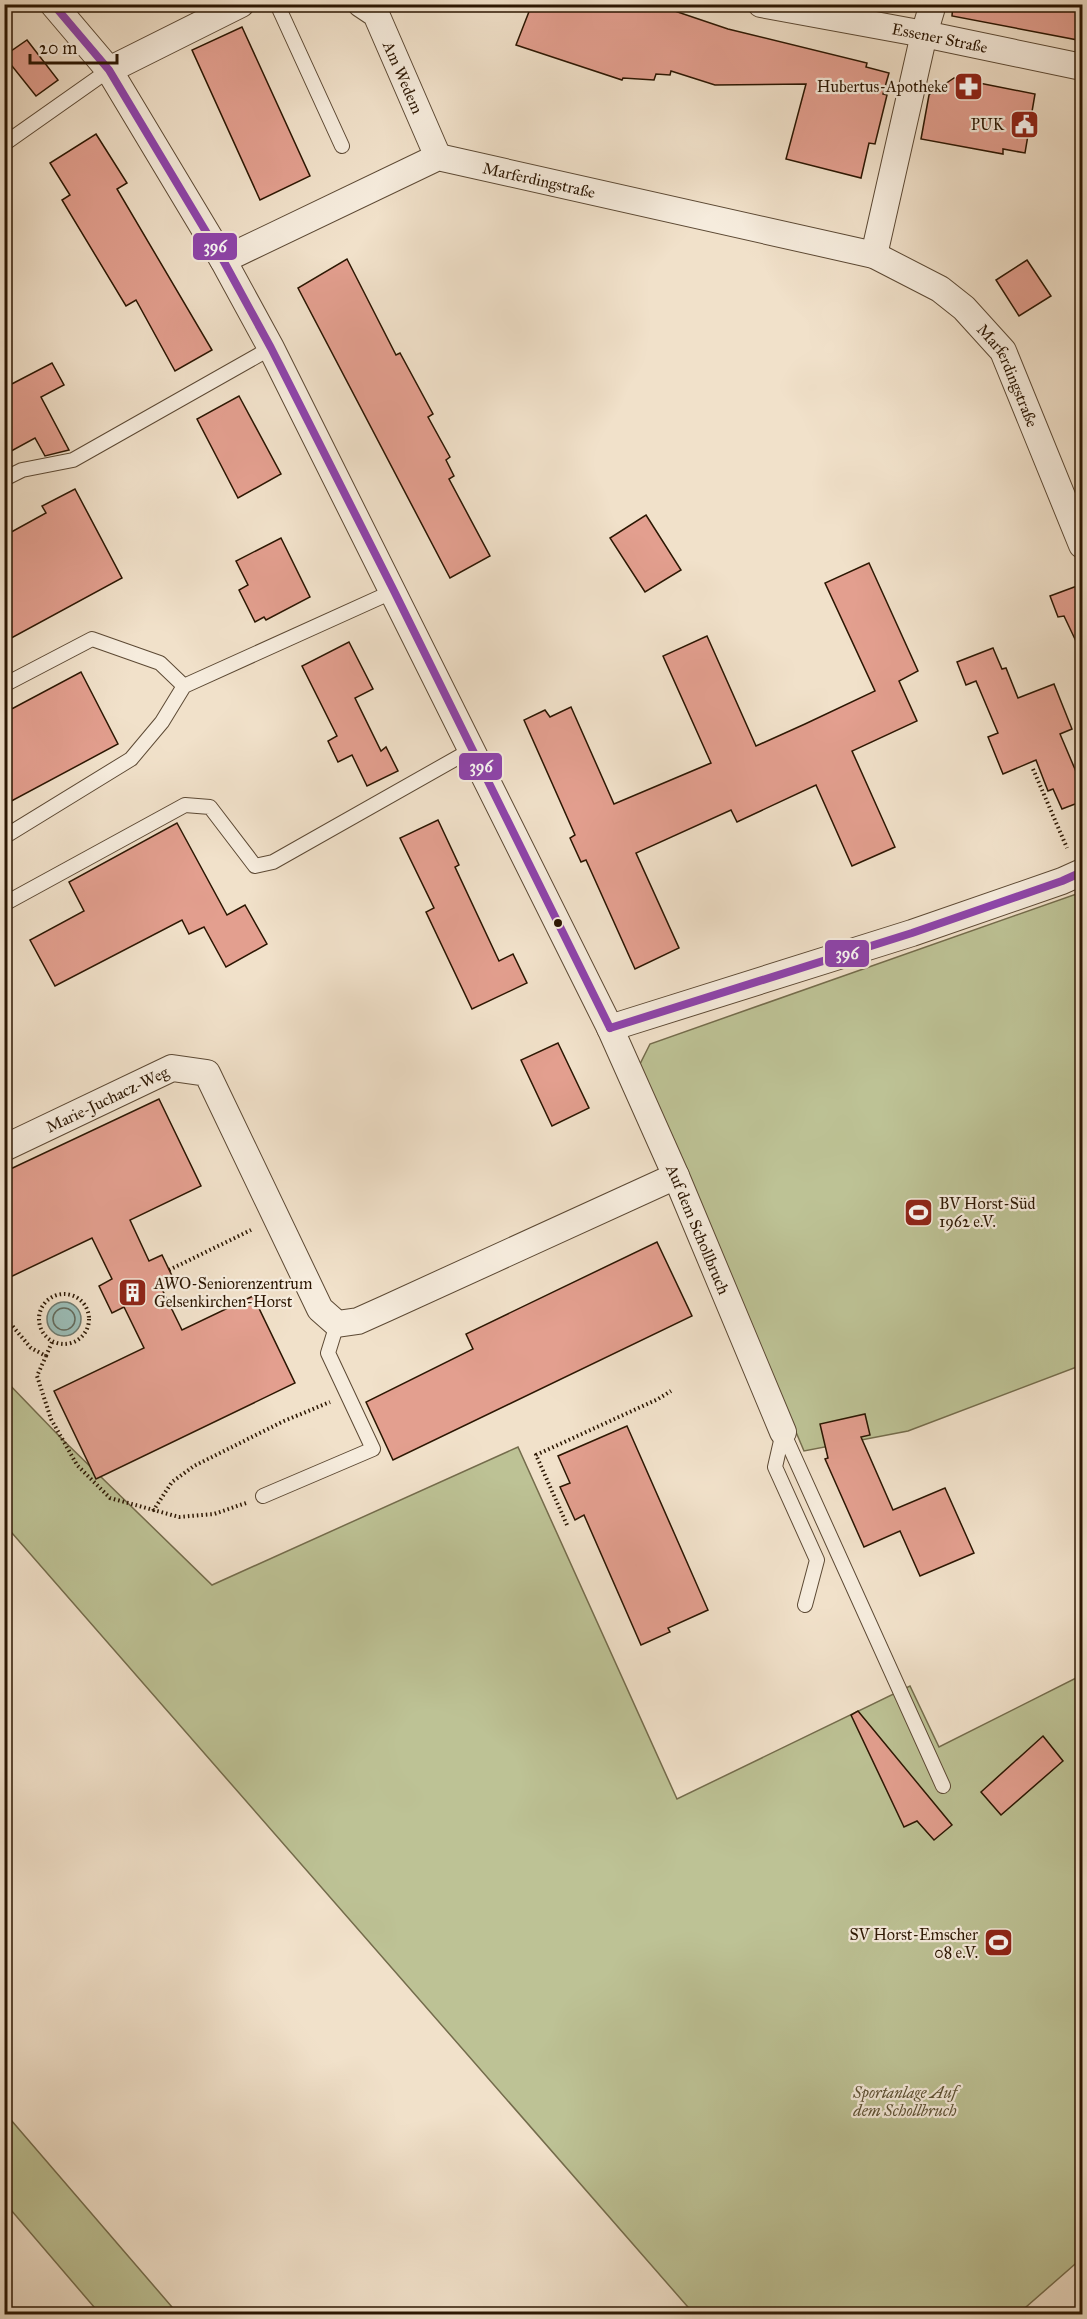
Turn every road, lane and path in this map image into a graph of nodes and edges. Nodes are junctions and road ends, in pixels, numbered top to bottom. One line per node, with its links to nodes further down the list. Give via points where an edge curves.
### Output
1 (53, 4): 9 (street, Auf dem Schollbruch)
2 (241, 4): 9 (street)
3 (277, 4): 11 (lane)
4 (361, 4): 12 (street, Am Wedem, via 376,14)
5 (761, 4): 7 (street, Essener Straße)
6 (933, 4): 7 (street)
7 (924, 34): 8 (street, Essener Straße); 13 (street)
8 (1083, 67)
9 (109, 70): 10 (lane); 14 (street, Auf dem Schollbruch)
10 (4, 144)
11 (342, 146)
12 (438, 157): 13 (street, Marferdingstraße); 14 (street)
13 (874, 255): 17 (street, Marferdingstraße, via 940,289 964,308 1003,351)
14 (223, 260): 15 (street, Auf dem Schollbruch)
15 (271, 348): 16 (lane, via 73,460 22,470); 18 (street, Auf dem Schollbruch)
16 (4, 479)
17 (1083, 545)
18 (394, 591): 20 (lane); 21 (street, Auf dem Schollbruch)
19 (4, 684): 20 (lane, via 92,639 160,663)
20 (184, 686): 23 (lane, via 162,722 131,759)
21 (471, 750): 25 (lane, via 273,862 255,866 210,807 185,805); 26 (street, Auf dem Schollbruch)
22 (1033, 769): 24 (path)
23 (4, 837)
24 (1080, 873): 26 (street, via 912,933)
25 (4, 904)
26 (610, 1028): 28 (street, Auf dem Schollbruch)
27 (4, 1148): 29 (street, Marie-Juchacz-Weg, via 172,1068 207,1073)
28 (676, 1176): 32 (street, via 358,1321); 37 (street, Auf dem Schollbruch)
29 (276, 1217): 30 (path); 32 (street, Marie-Juchacz-Weg, via 320,1309)
30 (169, 1270)
31 (4, 1316): 34 (path, via 31,1348)
32 (337, 1324): 36 (lane, via 328,1353)
33 (52, 1342): 33 (path, via 39,1326 42,1305 59,1293 80,1299 89,1317 88,1328 73,1343); 34 (path)
34 (46, 1356): 39 (path, via 37,1376 51,1419 77,1465 110,1498)
35 (671, 1391): 40 (path, via 536,1455)
36 (347, 1395): 38 (lane, via 373,1449); 39 (path, via 194,1466 172,1482)
37 (783, 1431): 41 (lane, via 775,1467 817,1560); 42 (lane)
38 (263, 1496): 39 (path, via 214,1514 179,1517)
39 (153, 1511)
40 (567, 1525)
41 (805, 1605)
42 (943, 1786)

